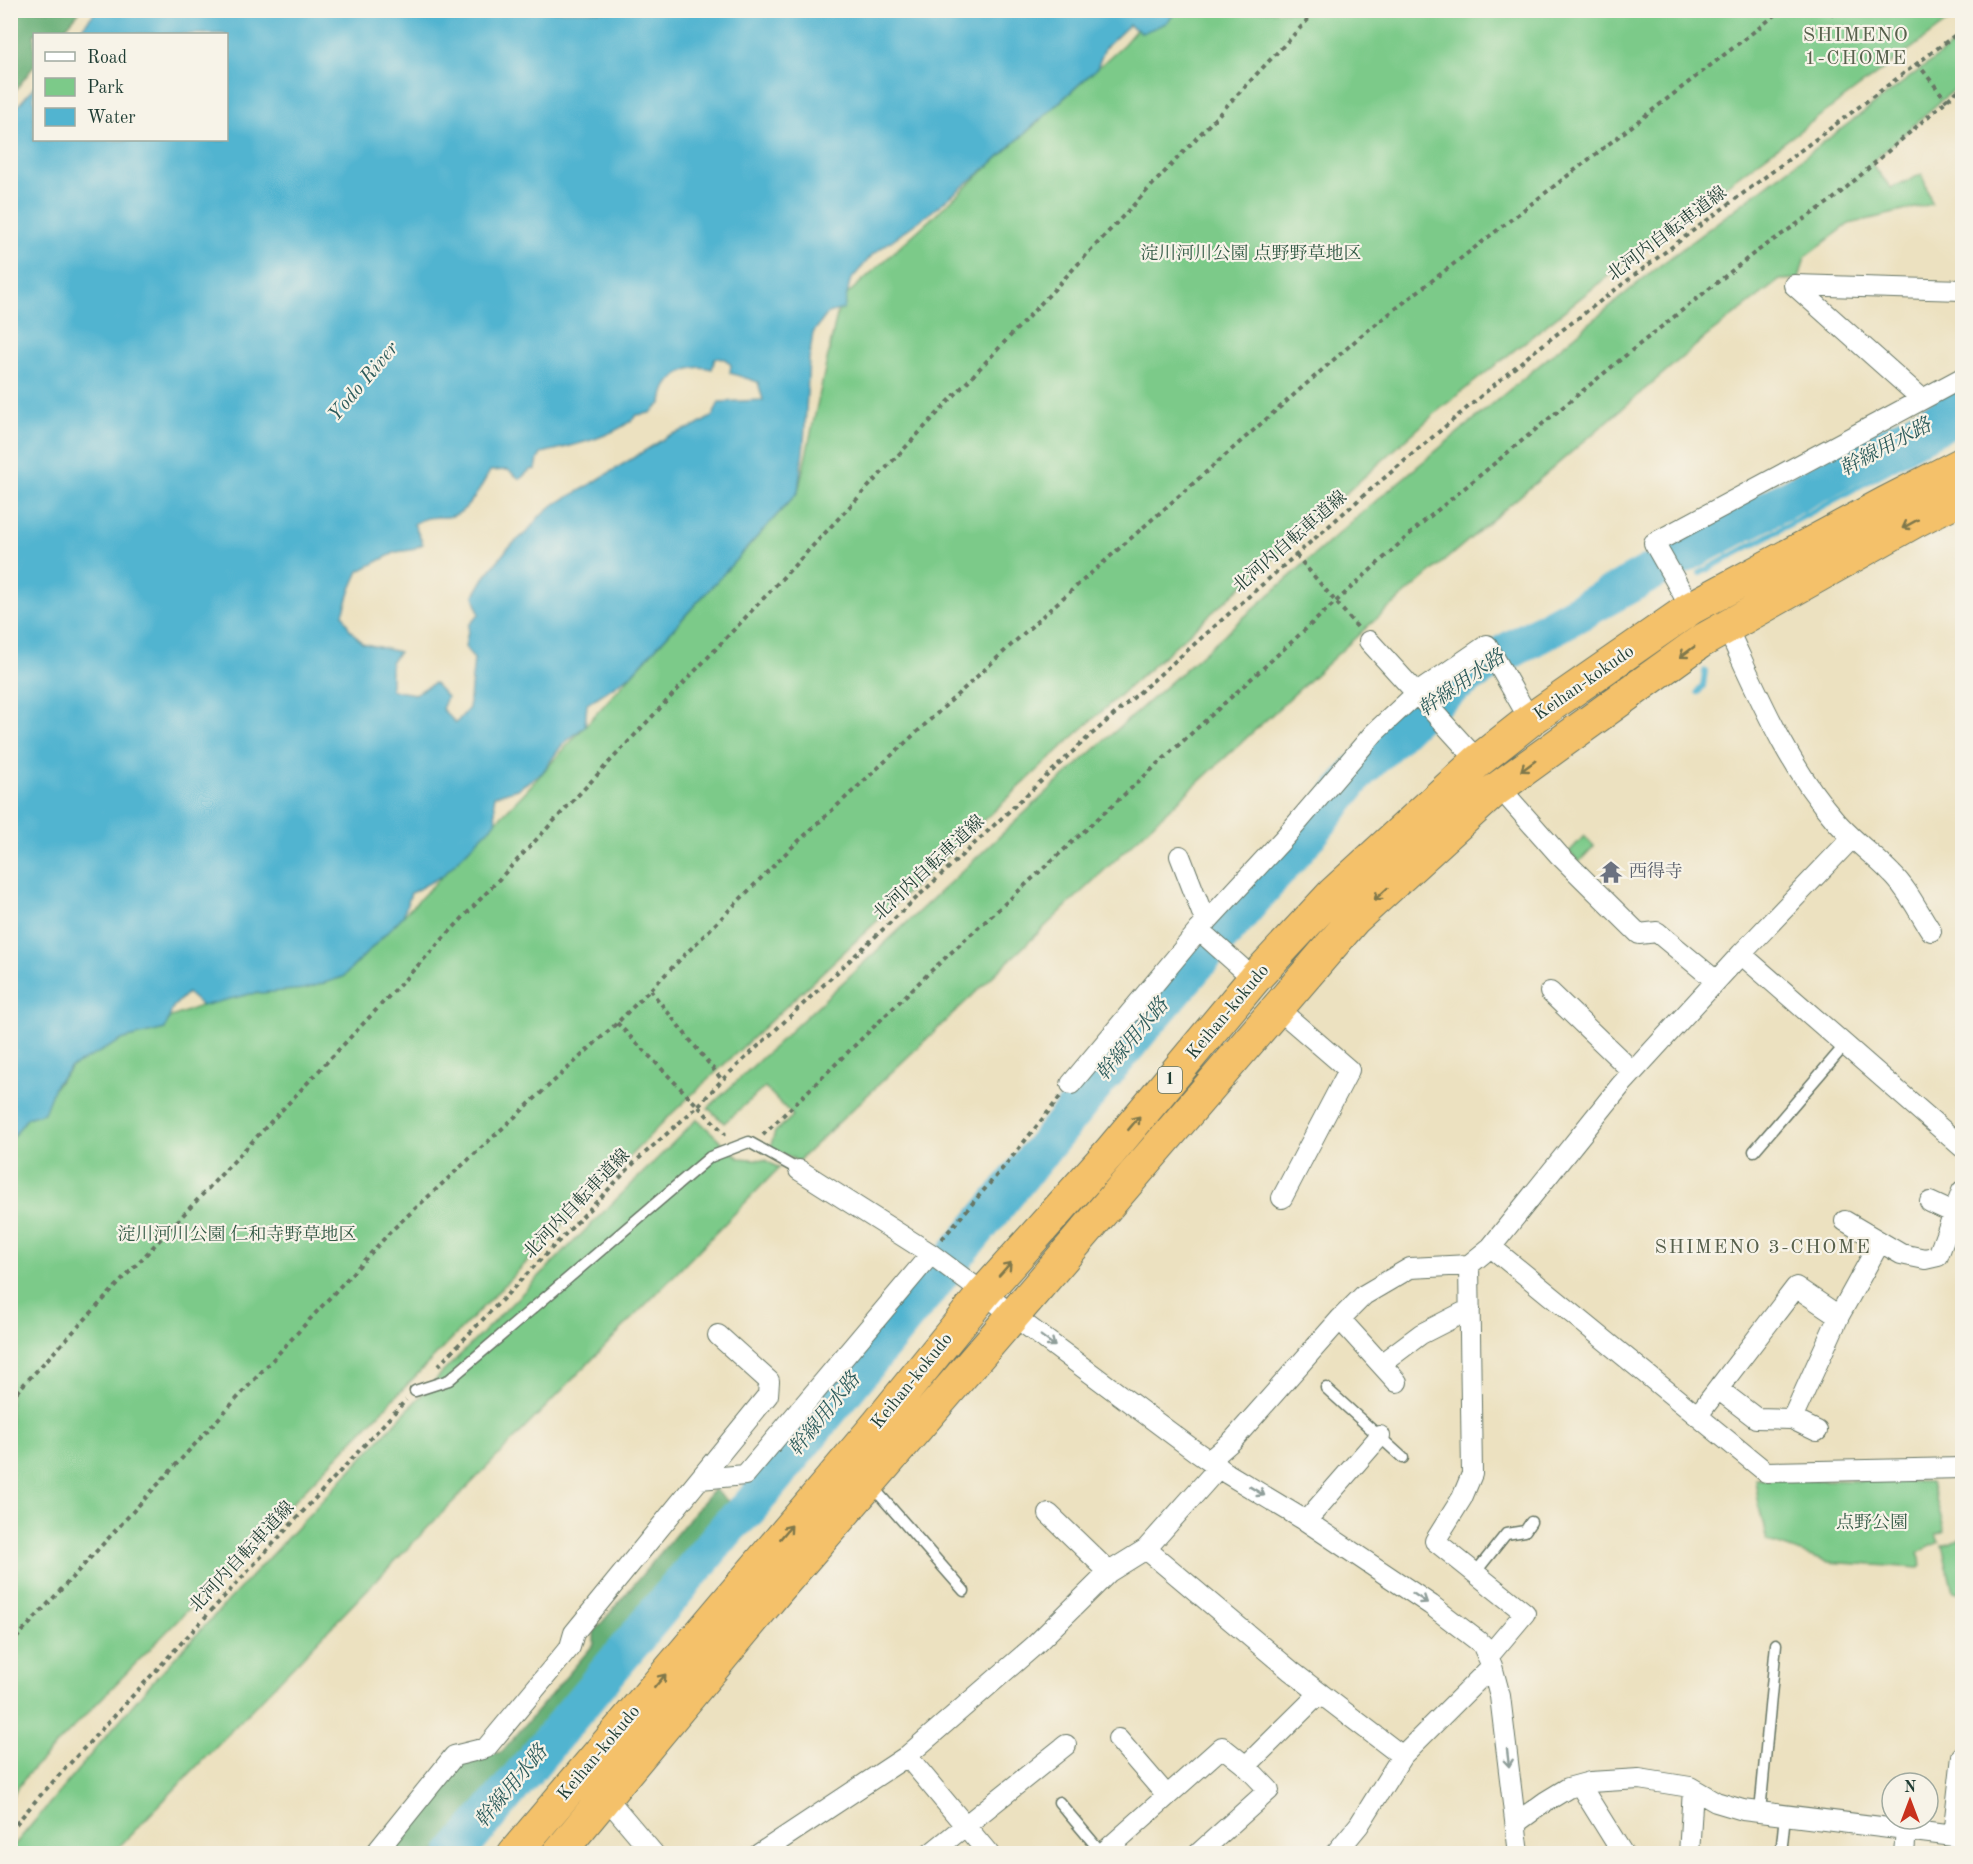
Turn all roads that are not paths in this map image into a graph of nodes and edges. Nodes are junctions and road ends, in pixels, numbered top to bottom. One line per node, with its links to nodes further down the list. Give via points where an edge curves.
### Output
1 (1962, 290): 3 (street, via 1794,285)
2 (1962, 378): 3 (street)
3 (1923, 399): 6 (street, via 1654,543)
4 (1962, 464): 6 (highway, Keihan-kokudo / 1)
5 (1962, 497): 7 (highway, Keihan-kokudo / 1, one-way to 7)
6 (1685, 596): 10 (highway, Keihan-kokudo / 1)
7 (1727, 628): 12 (highway, Keihan-kokudo / 1, one-way to 12, via 1700,642); 13 (street, via 1777,736 1834,820)
8 (1369, 641): 9 (street)
9 (1417, 693): 10 (street, via 1487,645); 11 (street); 15 (street, via 1374,733)
10 (1530, 720): 11 (highway, Keihan-kokudo / 1)
11 (1478, 761): 18 (highway, Keihan-kokudo / 1)
12 (1499, 787): 19 (street, via 1559,855 1639,934 1657,932); 21 (highway, Keihan-kokudo / 1, one-way to 21, via 1354,919)
13 (1852, 838): 16 (street, via 1894,875); 17 (street)
14 (1180, 856): 15 (street)
15 (1203, 926): 18 (street); 24 (street)
16 (1931, 931)
17 (1741, 954): 19 (street); 22 (street)
18 (1244, 970): 37 (highway, Keihan-kokudo / 1, one-way to 18, via 1110,1152)
19 (1716, 981): 23 (street)
20 (1550, 992): 23 (street)
21 (1277, 1008): 29 (street, via 1349,1070); 39 (highway, Keihan-kokudo / 1)
22 (1845, 1045): 25 (street); 26 (lane)
23 (1633, 1072): 34 (street)
24 (1071, 1083)
25 (1962, 1147)
26 (1754, 1151)
27 (799, 1170): 35 (street); 47 (lane, via 749,1142 710,1156 449,1380)
28 (1962, 1191): 31 (street)
29 (1282, 1198)
30 (1930, 1202): 31 (street)
31 (1954, 1213): 33 (street, via 1938,1256 1925,1259 1901,1254)
32 (1845, 1221): 33 (street)
33 (1880, 1242): 40 (street)
34 (1491, 1246): 36 (street); 48 (street)
35 (934, 1256): 37 (street); 55 (street, via 745,1475)
36 (1469, 1265): 38 (street); 41 (street, via 1410,1268 1364,1295)
37 (972, 1285): 39 (street); 89 (highway, Keihan-kokudo / 1, one-way to 37, via 878,1424)
38 (1470, 1309): 43 (street, via 1421,1334); 62 (street, via 1472,1474 1436,1541)
39 (1014, 1316): 53 (street, one-way to 53); 56 (highway, Keihan-kokudo / 1)
40 (1839, 1316): 46 (street, via 1796,1287); 49 (street)
41 (1340, 1319): 43 (street); 53 (street)
42 (718, 1335): 55 (street, via 769,1381 768,1395)
43 (1381, 1364): 44 (street)
44 (1397, 1382)
45 (1326, 1388): 51 (lane)
46 (1718, 1389): 48 (street); 49 (street, via 1756,1418)
47 (415, 1390)
48 (1698, 1415): 54 (street, via 1766,1472)
49 (1792, 1419): 50 (street)
50 (1817, 1431)
51 (1380, 1436): 52 (lane); 58 (street)
52 (1403, 1458)
53 (1214, 1464): 58 (street, one-way to 58); 60 (street)
54 (1962, 1468)
55 (700, 1479): 88 (street, via 486,1748 454,1756)
56 (869, 1483): 63 (lane); 75 (highway, Keihan-kokudo / 1)
57 (1049, 1514): 61 (street)
58 (1306, 1521): 65 (street, one-way to 65, via 1431,1605 1482,1644)
59 (1531, 1522): 62 (lane, via 1525,1531 1506,1534)
60 (1146, 1549): 61 (street); 66 (street)
61 (1109, 1572): 69 (street, via 1034,1646)
62 (1475, 1573): 65 (street, via 1525,1613)
63 (964, 1591)
64 (1776, 1644): 78 (lane)
65 (1490, 1661): 70 (street); 85 (street, one-way to 85, via 1500,1696)
66 (1320, 1693): 70 (street); 72 (street)
67 (1118, 1739): 76 (street)
68 (1066, 1745): 80 (street)
69 (908, 1756): 80 (street); 86 (street)
70 (1402, 1756): 96 (street, via 1359,1825)
71 (1962, 1756): 84 (street)
72 (1246, 1766): 76 (street, via 1222,1747); 95 (street, via 1269,1790)
73 (1580, 1785): 74 (street, via 1639,1779); 85 (street, via 1545,1802); 97 (street)
74 (1693, 1789): 78 (street, via 1716,1802); 98 (street)
75 (605, 1796): 90 (highway, Keihan-kokudo / 1); 91 (street)
76 (1167, 1796): 87 (street)
77 (1059, 1802): 87 (lane)
78 (1760, 1812): 79 (street)
79 (1785, 1815): 81 (street); 99 (lane)
80 (966, 1826): 93 (street); 94 (street)
81 (1880, 1827)
82 (1906, 1831): 100 (street)
83 (1915, 1831): 84 (street)
84 (1958, 1836)
85 (1514, 1842)
86 (779, 1848): 92 (street)
87 (1102, 1853)
88 (375, 1854)
89 (514, 1854)
90 (558, 1854)
91 (654, 1854)
92 (759, 1854)
93 (930, 1854)
94 (989, 1854)
95 (1198, 1854)
96 (1335, 1854)
97 (1623, 1854)
98 (1689, 1854)
99 (1781, 1854)
100 (1904, 1854)

